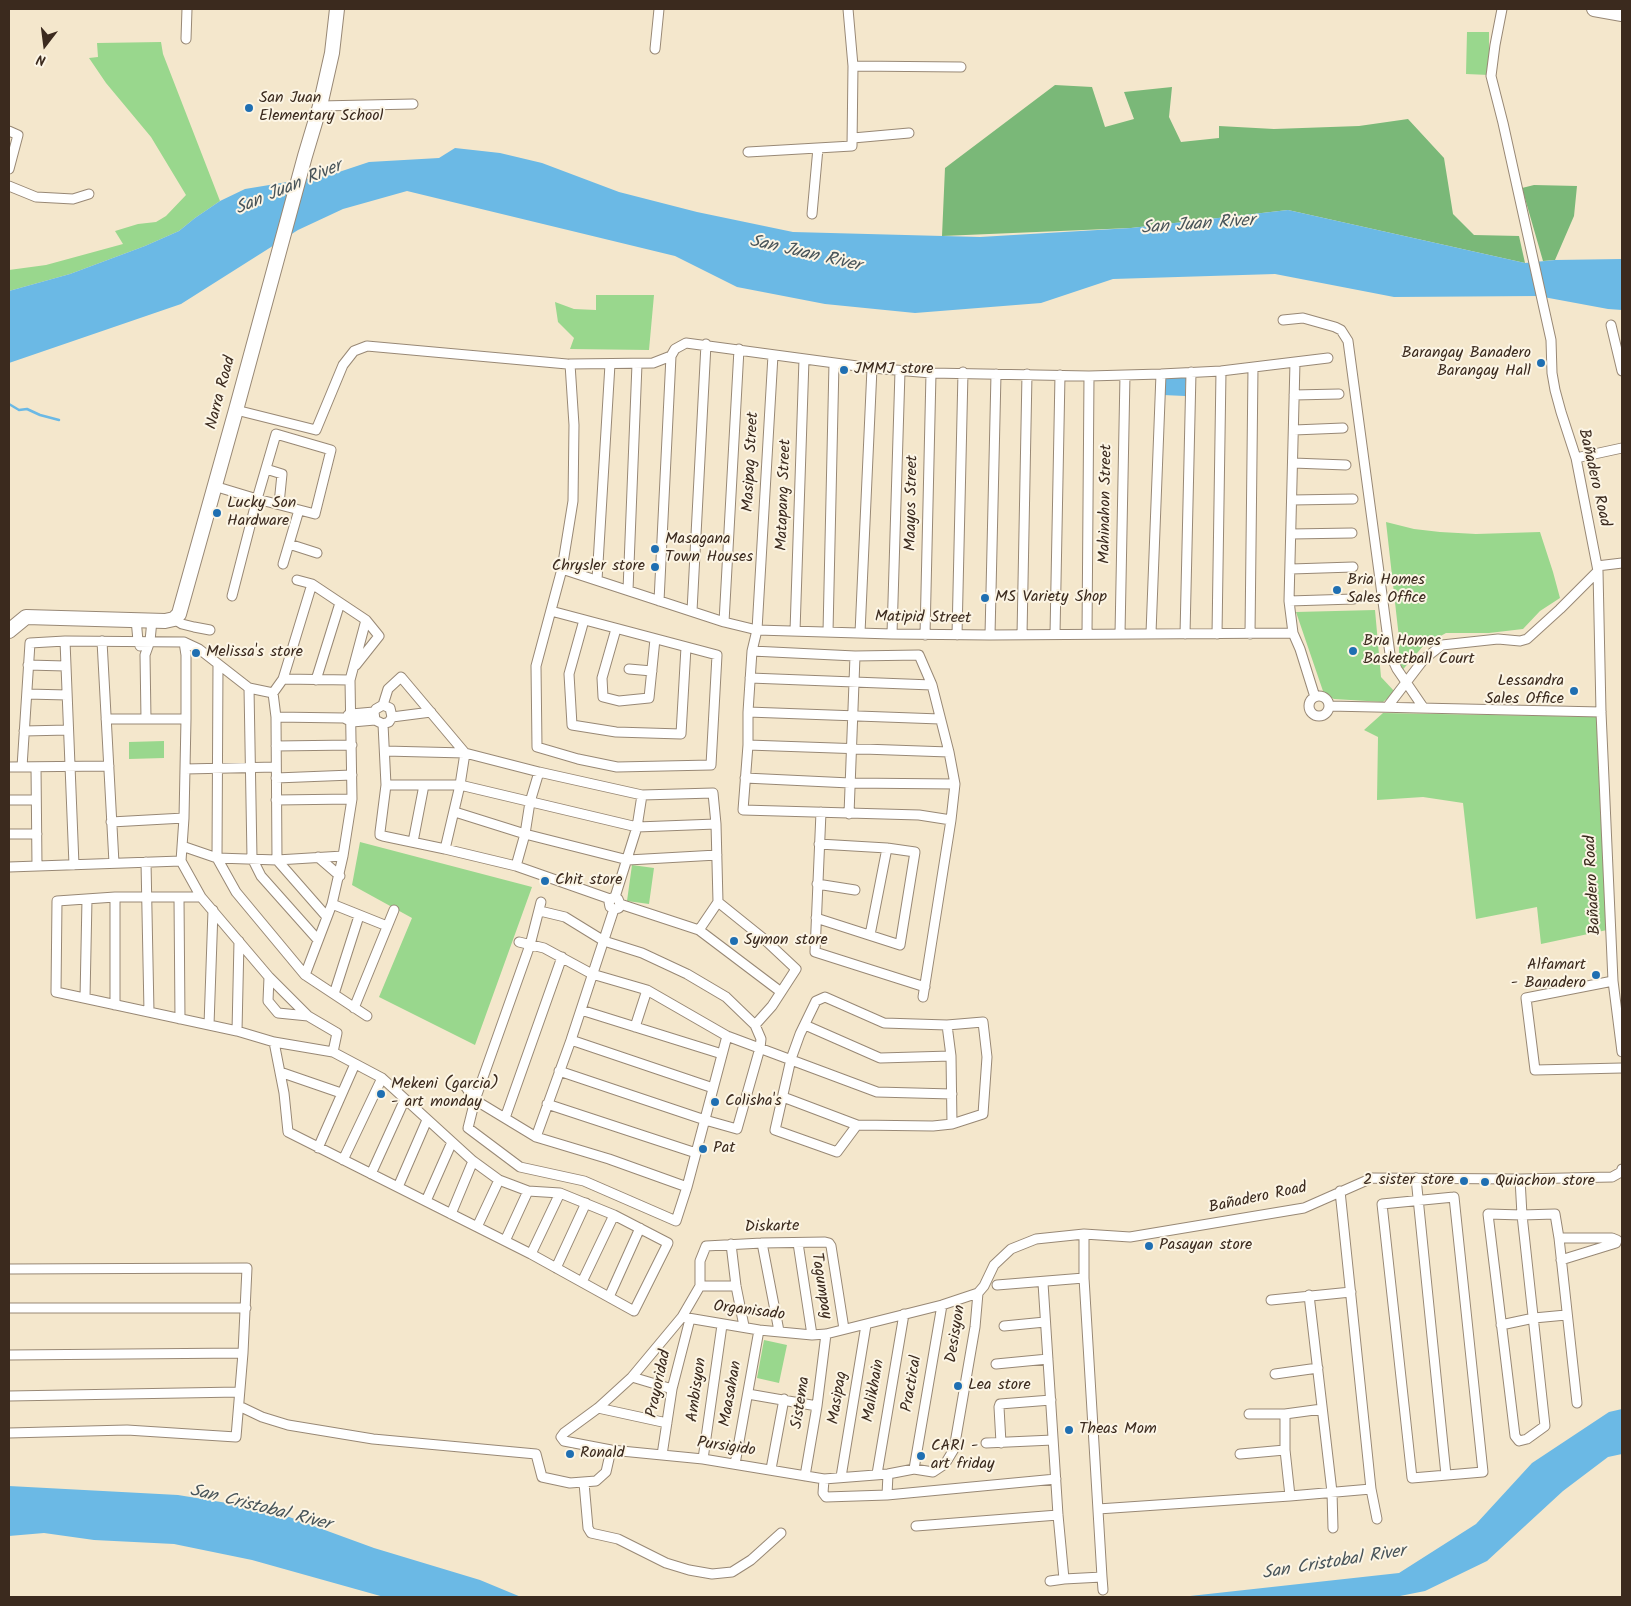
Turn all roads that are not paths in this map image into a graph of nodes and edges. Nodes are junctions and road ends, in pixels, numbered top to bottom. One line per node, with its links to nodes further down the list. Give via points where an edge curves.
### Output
1 (188, 9): 8 (street)
2 (337, 9): 13 (main road, Narra Road, via 332,53)
3 (659, 9): 9 (street)
4 (848, 9): 10 (street)
5 (1502, 9): 56 (street, Bañadero Road, via 1491,76 1551,340 1554,382)
6 (1594, 9): 7 (main road)
7 (1622, 14)
8 (186, 40)
9 (655, 49)
10 (853, 66): 11 (street); 16 (street)
11 (961, 67)
12 (412, 104): 13 (street)
13 (320, 106): 52 (main road, Narra Road)
14 (9, 132): 19 (street, via 18,135)
15 (909, 134): 16 (street)
16 (852, 138): 17 (street, via 852,146)
17 (818, 148): 18 (street); 22 (street)
18 (748, 152)
19 (9, 169)
20 (9, 186): 21 (street, via 36,197 73,199)
21 (89, 194)
22 (812, 214)
23 (1283, 320): 134 (street, via 1303,318 1335,327 1348,341 1390,654)
24 (1611, 325): 40 (street)
25 (706, 344): 26 (street); 28 (street, via 686,343 675,349); 86 (street)
26 (739, 349): 27 (street); 92 (street)
27 (773, 355): 30 (street); 96 (street, Masipag Street)
28 (671, 356): 35 (street, via 653,363); 82 (street)
29 (1328, 358): 31 (street)
30 (804, 359): 32 (street); 97 (street, Matapang Street)
31 (1295, 362): 37 (street); 51 (street)
32 (834, 363): 36 (street); 98 (street)
33 (567, 364): 52 (street, via 367,346 354,351 342,365 316,430)
34 (610, 364): 35 (street); 74 (street, via 570,364 574,426 573,501); 77 (street)
35 (638, 364): 79 (street)
36 (872, 368): 38 (street); 99 (street)
37 (1252, 368): 39 (street); 108 (street)
38 (900, 371): 43 (street); 102 (street)
39 (1221, 371): 42 (street); 107 (street)
40 (1622, 371)
41 (963, 372): 43 (street); 44 (street); 110 (street)
42 (1191, 372): 46 (street); 106 (street)
43 (931, 373): 109 (street, Maayos Street)
44 (996, 374): 45 (street); 111 (street)
45 (1027, 374): 47 (street); 112 (street)
46 (1161, 374): 48 (street); 100 (street)
47 (1060, 375): 49 (street); 103 (street)
48 (1125, 375): 49 (street); 105 (street, Mahinahon Street)
49 (1089, 376): 104 (street)
50 (1339, 394): 51 (street)
51 (1294, 395): 54 (street)
52 (236, 410): 60 (main road, Narra Road)
53 (1343, 428): 54 (street)
54 (1294, 430): 57 (street)
55 (1622, 448): 56 (street)
56 (1576, 458): 73 (street, Bañadero Road)
57 (1293, 463): 58 (street); 63 (street)
58 (1346, 465)
59 (266, 469): 61 (street); 64 (street, via 282,474); 65 (street, via 276,434 331,450 315,514)
60 (214, 486): 61 (street); 88 (main road, Narra Road, via 182,606)
61 (257, 499): 64 (street); 80 (street)
62 (1353, 499): 63 (street)
63 (1292, 500): 67 (street)
64 (278, 504): 65 (street)
65 (299, 510): 68 (street)
66 (1352, 533): 67 (street)
67 (1291, 534): 75 (street)
68 (289, 544): 69 (street); 71 (street)
69 (317, 553)
70 (1622, 563): 73 (street)
71 (283, 564)
72 (1353, 567): 75 (street)
73 (1597, 568): 134 (street, via 1527,639 1442,645 1424,659); 147 (street, Bañadero Road)
74 (562, 569): 77 (street, Matipid Street); 85 (street)
75 (1291, 569): 83 (street)
76 (298, 580): 78 (street)
77 (597, 580): 79 (street, Matipid Street)
78 (312, 584): 84 (street); 130 (street)
79 (628, 590): 82 (street, Matipid Street)
80 (232, 596)
81 (1354, 600): 83 (street)
82 (659, 601): 86 (street, Matipid Street)
83 (1289, 601): 101 (street)
84 (340, 603): 90 (street); 131 (street)
85 (551, 611): 91 (street); 119 (street, via 536,666 537,747 578,759 617,767 711,765 717,655)
86 (692, 611): 92 (street, Matipid Street)
87 (136, 619): 89 (main road); 94 (main road, via 29,617); 117 (street)
88 (174, 619): 89 (main road); 95 (street)
89 (152, 620): 116 (street)
90 (366, 620): 126 (street); 126 (street, via 379,636)
91 (584, 620): 93 (street); 119 (street, via 569,674 572,725 616,732 681,734)
92 (724, 622): 96 (street, Matipid Street)
93 (616, 629): 113 (street); 128 (street, via 602,678 603,697 619,700 649,698)
94 (9, 630)
95 (210, 630)
96 (757, 630): 97 (street, Matipid Street); 120 (street, Masipag Street)
97 (795, 631): 98 (street, Matipid Street)
98 (828, 632): 99 (street, Matipid Street)
99 (860, 633): 102 (street, Matipid Street)
100 (1151, 633): 105 (street, Matipid Street); 106 (street, Matipid Street)
101 (1293, 633): 108 (street, Matipid Street); 140 (street)
102 (892, 634): 109 (street, Matipid Street)
103 (1055, 634): 104 (street, Matipid Street); 112 (street, Matipid Street)
104 (1088, 634): 105 (street, Matipid Street)
105 (1120, 634)
106 (1185, 634): 107 (street, Matipid Street)
107 (1218, 634): 108 (street, Matipid Street)
108 (1250, 634)
109 (925, 635): 110 (street, Matipid Street)
110 (957, 635): 111 (street, Matipid Street)
111 (990, 635): 112 (street, Matipid Street)
112 (1022, 635)
113 (655, 639): 119 (street); 128 (street)
114 (64, 641): 115 (street); 124 (street, via 30,643); 125 (street)
115 (102, 641): 117 (street); 152 (street)
116 (150, 641): 117 (street); 118 (street); 121 (street)
117 (138, 642): 121 (street)
118 (184, 642): 123 (street); 154 (street)
119 (686, 647)
120 (752, 651): 122 (street); 129 (street, Masipag Street)
121 (145, 655): 153 (street)
122 (856, 656): 133 (street); 135 (street, via 919,656)
123 (218, 664): 136 (street); 173 (street)
124 (28, 665): 125 (street); 138 (street)
125 (65, 666): 139 (street)
126 (354, 667): 132 (street)
127 (629, 669): 128 (street)
128 (652, 671)
129 (750, 678): 133 (street); 146 (street, Masipag Street)
130 (283, 679): 131 (street); 137 (street)
131 (316, 680): 132 (street)
132 (350, 680): 151 (street)
133 (853, 682): 135 (street); 150 (street)
134 (1406, 683): 143 (street); 144 (street)
135 (932, 685): 156 (street)
136 (248, 688): 137 (street); 171 (street)
137 (273, 693): 148 (street)
138 (27, 694): 139 (street); 157 (street)
139 (67, 696): 158 (street)
140 (1315, 696): 142 (street, via 1325,697); 142 (street, via 1309,704 1315,715 1325,714)
141 (383, 706): 145 (street, via 388,689 401,677); 149 (street, via 390,708); 155 (street, via 376,709)
142 (1329, 706): 143 (street)
143 (1388, 706): 144 (street)
144 (1423, 707): 147 (street)
145 (431, 712): 149 (street); 165 (street)
146 (748, 712): 150 (street); 160 (street, Masipag Street)
147 (1601, 712): 248 (street, Bañadero Road)
148 (276, 717): 151 (street); 161 (street)
149 (392, 717): 155 (street, via 389,722)
150 (854, 717): 156 (street); 162 (street)
151 (349, 718): 155 (street); 159 (street)
152 (106, 719): 153 (street); 167 (street)
153 (146, 719): 154 (street)
154 (186, 719): 174 (street)
155 (377, 719): 163 (street)
156 (940, 719): 164 (street)
157 (24, 730): 158 (street); 169 (street)
158 (68, 730): 166 (street)
159 (352, 745): 161 (street); 176 (street)
160 (748, 745): 162 (street); 178 (street, Masipag Street)
161 (276, 746): 172 (street)
162 (852, 749): 164 (street); 179 (street)
163 (385, 751): 165 (street); 181 (street)
164 (949, 752): 180 (street)
165 (465, 753): 175 (street); 183 (street)
166 (70, 766): 167 (street); 170 (street); 216 (street)
167 (108, 766): 195 (street)
168 (9, 767): 169 (street)
169 (22, 767): 170 (street)
170 (36, 767): 187 (street)
171 (249, 767): 172 (street); 173 (street); 210 (street)
172 (276, 767): 177 (street)
173 (218, 768): 174 (street); 209 (street)
174 (185, 769): 193 (street)
175 (539, 772): 184 (street); 189 (street)
176 (352, 775): 177 (street); 185 (street)
177 (276, 778): 188 (street)
178 (745, 778): 179 (street); 191 (street, Masipag Street, via 743,810)
179 (850, 783): 180 (street); 192 (street)
180 (955, 784): 194 (street)
181 (386, 785): 182 (street); 201 (street, via 380,835)
182 (424, 785): 183 (street); 201 (street)
183 (460, 785): 189 (street); 190 (street)
184 (642, 795): 196 (street, via 714,793); 197 (street)
185 (352, 798): 188 (street); 207 (street)
186 (9, 800): 187 (street)
187 (36, 800): 199 (street)
188 (276, 800): 212 (street)
189 (530, 802): 197 (street); 200 (street)
190 (455, 812): 200 (street); 205 (street)
191 (821, 812): 192 (street); 202 (street)
192 (849, 814): 194 (street, via 919,815)
193 (184, 818): 195 (street); 203 (street)
194 (951, 820): 249 (street)
195 (111, 822): 215 (street)
196 (716, 824): 197 (street); 206 (street)
197 (637, 827): 213 (street)
198 (9, 834): 199 (street)
199 (37, 834): 217 (street)
200 (525, 834): 213 (street); 218 (street)
201 (413, 842): 205 (street)
202 (819, 844): 204 (street); 221 (street)
203 (182, 846): 209 (street); 211 (street)
204 (887, 848): 238 (street); 238 (street, via 915,852 900,945)
205 (445, 849): 218 (street)
206 (717, 855): 213 (street); 229 (street)
207 (344, 856): 208 (street); 220 (street)
208 (318, 857): 212 (street); 220 (street)
209 (217, 858): 210 (street); 246 (street, via 236,892)
210 (252, 858): 212 (street); 239 (street, via 261,876)
211 (182, 860): 214 (street); 225 (street)
212 (277, 860): 234 (street)
213 (628, 860): 228 (street)
214 (146, 862): 215 (street); 223 (street)
215 (114, 863): 216 (street)
216 (74, 864): 217 (street)
217 (37, 866): 219 (street)
218 (516, 866): 228 (street)
219 (9, 867)
220 (340, 876): 230 (street)
221 (817, 884): 222 (street); 235 (street)
222 (855, 890)
223 (146, 896): 224 (street); 226 (street); 258 (street)
224 (115, 897): 227 (street); 255 (street)
225 (201, 897): 226 (street); 231 (street)
226 (179, 898): 262 (street)
227 (87, 899): 254 (street); 254 (street, via 57,901 56,992)
228 (615, 902): 237 (street); 240 (street)
229 (718, 902): 237 (street); 251 (street, via 796,968)
230 (332, 904): 233 (street); 234 (street)
231 (212, 910): 241 (street); 263 (street)
232 (394, 910): 236 (street)
233 (359, 916): 236 (street); 252 (street)
234 (327, 917): 239 (street)
235 (816, 918): 238 (street); 249 (street, via 815,952)
236 (387, 926): 256 (street)
237 (699, 930): 251 (street)
238 (870, 935)
239 (318, 940): 246 (street)
240 (604, 940): 243 (street, via 540,906); 245 (street); 264 (street, via 687,974 726,997)
241 (239, 941): 247 (street); 268 (street)
242 (519, 942): 243 (street)
243 (530, 945): 244 (street); 289 (street)
244 (562, 957): 245 (street); 291 (street)
245 (592, 974): 250 (street); 257 (street)
246 (305, 975): 252 (street)
247 (269, 977): 260 (street); 260 (street, via 268,1001 278,1013)
248 (1613, 981): 259 (street, Bañadero Road); 279 (street, via 1526,998 1536,1070)
249 (925, 987): 253 (street)
250 (647, 990): 267 (street); 269 (street)
251 (781, 992): 264 (street)
252 (334, 994): 256 (street)
253 (923, 997)
254 (86, 998): 255 (street)
255 (116, 1005): 258 (street)
256 (354, 1008): 261 (street)
257 (580, 1010): 267 (street); 270 (street)
258 (149, 1012): 262 (street)
259 (1620, 1012): 274 (street, Bañadero Road)
260 (308, 1016): 273 (street, via 337,1033)
261 (367, 1016)
262 (180, 1019): 263 (street)
263 (209, 1025): 268 (street)
264 (755, 1025): 272 (street, via 761,1038)
265 (805, 1025): 266 (street, via 816,1001 825,997 884,1023); 276 (street, via 880,1058); 277 (street)
266 (947, 1025): 276 (street); 294 (street, via 982,1022 987,1057 983,1114)
267 (635, 1027): 275 (street)
268 (237, 1031): 271 (street)
269 (727, 1036): 272 (street); 275 (street)
270 (571, 1040): 280 (street); 284 (street)
271 (274, 1042): 273 (street); 281 (street)
272 (760, 1048): 277 (street); 293 (street, via 737,1129)
273 (334, 1052): 278 (street)
274 (1622, 1052)
275 (722, 1054): 284 (street)
276 (951, 1056): 286 (street)
277 (791, 1059): 286 (street, via 877,1092); 287 (street)
278 (355, 1064): 282 (street); 285 (street)
279 (1622, 1068)
280 (559, 1071): 290 (street); 293 (street)
281 (280, 1072): 285 (street); 298 (street, via 288,1132)
282 (382, 1078): 288 (street); 300 (street)
283 (465, 1086): 289 (street)
284 (713, 1088): 293 (street)
285 (341, 1093): 298 (street)
286 (952, 1094): 294 (street)
287 (783, 1097): 295 (street); 295 (street, via 774,1130 837,1152)
288 (405, 1100): 292 (street); 303 (street)
289 (475, 1100): 291 (street); 308 (street, via 468,1128 520,1167 584,1181 676,1221)
290 (547, 1104): 296 (street); 299 (street)
291 (505, 1118): 296 (street)
292 (427, 1120): 297 (street); 307 (street)
293 (704, 1120): 299 (street)
294 (952, 1124): 295 (street)
295 (857, 1125)
296 (536, 1137): 308 (street)
297 (452, 1142): 301 (street); 312 (street)
298 (318, 1148): 300 (street)
299 (696, 1153): 308 (street)
300 (342, 1160): 303 (street)
301 (473, 1161): 306 (street); 315 (street)
302 (1622, 1170): 305 (street, Bañadero Road, via 1612,1177)
303 (371, 1174): 307 (street)
304 (1416, 1178): 305 (street, Bañadero Road); 310 (street, Bañadero Road, via 1372,1178); 313 (street)
305 (1520, 1179): 317 (street)
306 (499, 1180): 309 (street); 318 (street)
307 (398, 1187): 312 (street)
308 (687, 1187)
309 (528, 1190): 311 (street); 322 (street)
310 (1340, 1191): 320 (street, Bañadero Road, via 1304,1208 1210,1224 1130,1237); 336 (street)
311 (560, 1193): 314 (street); 326 (street)
312 (426, 1201): 315 (street)
313 (1418, 1201): 394 (street); 394 (street, via 1382,1204 1412,1478); 394 (street, via 1454,1197 1483,1472)
314 (586, 1203): 316 (street); 329 (street)
315 (451, 1214): 318 (street)
316 (614, 1215): 319 (street); 331 (street)
317 (1522, 1215): 321 (street, via 1555,1214); 347 (street); 353 (street, via 1488,1214)
318 (477, 1227): 322 (street)
319 (640, 1228): 339 (street); 339 (street, via 668,1242 634,1311)
320 (1084, 1234): 330 (street); 337 (street, Bañadero Road, via 1036,1239 1011,1249 994,1265)
321 (1559, 1238): 327 (street); 327 (street, via 1617,1240)
322 (505, 1241): 326 (street)
323 (798, 1242): 324 (street, Diskarte); 354 (street, Diskarte, via 825,1242 831,1246); 358 (street, Tagumpay)
324 (762, 1243): 325 (street, Diskarte); 356 (street)
325 (731, 1244): 333 (street, Diskarte, via 706,1246 700,1261); 334 (street)
326 (531, 1254): 329 (street)
327 (1561, 1260): 345 (street)
328 (9, 1268): 343 (street, via 247,1268)
329 (556, 1268): 331 (street)
330 (1084, 1278): 332 (street); 404 (street)
331 (582, 1282): 339 (street)
332 (1044, 1283): 335 (street); 348 (street)
333 (700, 1286): 334 (street); 346 (street)
334 (736, 1286): 351 (street)
335 (996, 1286)
336 (1351, 1292): 338 (street); 400 (street)
337 (978, 1293): 341 (street, Organisado); 391 (street, Desisyon, via 954,1449 945,1464 933,1472)
338 (1309, 1295): 340 (street); 363 (street)
339 (609, 1297)
340 (1271, 1300)
341 (942, 1305): 344 (street, Organisado); 391 (street, Practical)
342 (9, 1308): 343 (street)
343 (246, 1308): 359 (street)
344 (904, 1314): 350 (street, Organisado); 392 (street, Malikhain)
345 (1566, 1315): 347 (street); 372 (street)
346 (686, 1318): 349 (street, Organisado); 365 (street); 366 (street, Prayoridad)
347 (1534, 1318): 353 (street); 353 (street, via 1545,1426 1519,1441 1515,1436)
348 (1045, 1322): 352 (street); 361 (street)
349 (722, 1325): 351 (street, Organisado); 388 (street, Ambisyon)
350 (866, 1325): 354 (street, Organisado); 396 (street, Masipag)
351 (744, 1326): 355 (street, Organisado)
352 (1004, 1326)
353 (1501, 1326)
354 (844, 1329): 357 (street, Organisado)
355 (759, 1330): 356 (street, Organisado); 368 (street, Maasahan)
356 (779, 1331): 358 (street, Organisado)
357 (826, 1334): 358 (street, Organisado); 374 (street, Sistema)
358 (812, 1335)
359 (243, 1354): 360 (street); 367 (street)
360 (9, 1355)
361 (1048, 1359): 362 (street); 371 (street)
362 (996, 1364)
363 (1318, 1368): 364 (street); 376 (street)
364 (1275, 1374)
365 (632, 1377): 366 (street); 375 (street)
366 (672, 1389): 379 (street, Prayoridad)
367 (239, 1392): 369 (street); 373 (street)
368 (748, 1394): 370 (street); 389 (street, Maasahan)
369 (9, 1396)
370 (784, 1399): 374 (street); 390 (street)
371 (1051, 1400): 381 (street); 383 (street, via 1000,1404)
372 (1577, 1403)
373 (238, 1406): 380 (street, via 236,1437 127,1430); 399 (street, via 288,1425 373,1439 536,1454 542,1477)
374 (817, 1406): 395 (street, Sistema)
375 (598, 1408): 379 (street); 384 (street, Pursigido, via 561,1437 564,1441)
376 (1322, 1408): 378 (street); 401 (street)
377 (1249, 1414): 378 (street)
378 (1285, 1414): 385 (street)
379 (667, 1423): 387 (street, Prayoridad)
380 (9, 1433)
381 (1053, 1440): 383 (street); 398 (street)
382 (986, 1443): 383 (street)
383 (1001, 1443)
384 (611, 1450): 387 (street, Pursigido); 399 (street, via 606,1472 596,1481)
385 (1286, 1450): 386 (street); 403 (street)
386 (1240, 1454)
387 (662, 1455): 388 (street, Pursigido)
388 (703, 1459): 389 (street, Pursigido)
389 (735, 1464): 390 (street, Pursigido)
390 (772, 1469): 395 (street, Pursigido)
391 (914, 1469): 393 (street, Desisyon)
392 (877, 1474): 393 (street, Pursigido); 396 (street, Pursigido)
393 (888, 1474): 402 (street)
394 (1446, 1475)
395 (805, 1476): 397 (street, Pursigido)
396 (841, 1477): 397 (street, Pursigido)
397 (824, 1479): 402 (street, via 823,1494 826,1496)
398 (1056, 1479): 402 (street); 405 (street)
399 (584, 1483): 409 (street, via 591,1533 618,1539 666,1563 689,1570 712,1574 732,1572)
400 (1372, 1489): 401 (street); 406 (street)
401 (1332, 1492): 403 (street); 408 (street)
402 (887, 1495)
403 (1290, 1496): 404 (street)
404 (1098, 1509): 410 (street)
405 (1058, 1516): 407 (street); 411 (street)
406 (1377, 1519)
407 (916, 1526)
408 (1333, 1528)
409 (781, 1533)
410 (1102, 1577): 411 (street); 413 (street)
411 (1064, 1579): 412 (street)
412 (1050, 1581)
413 (1103, 1590)

